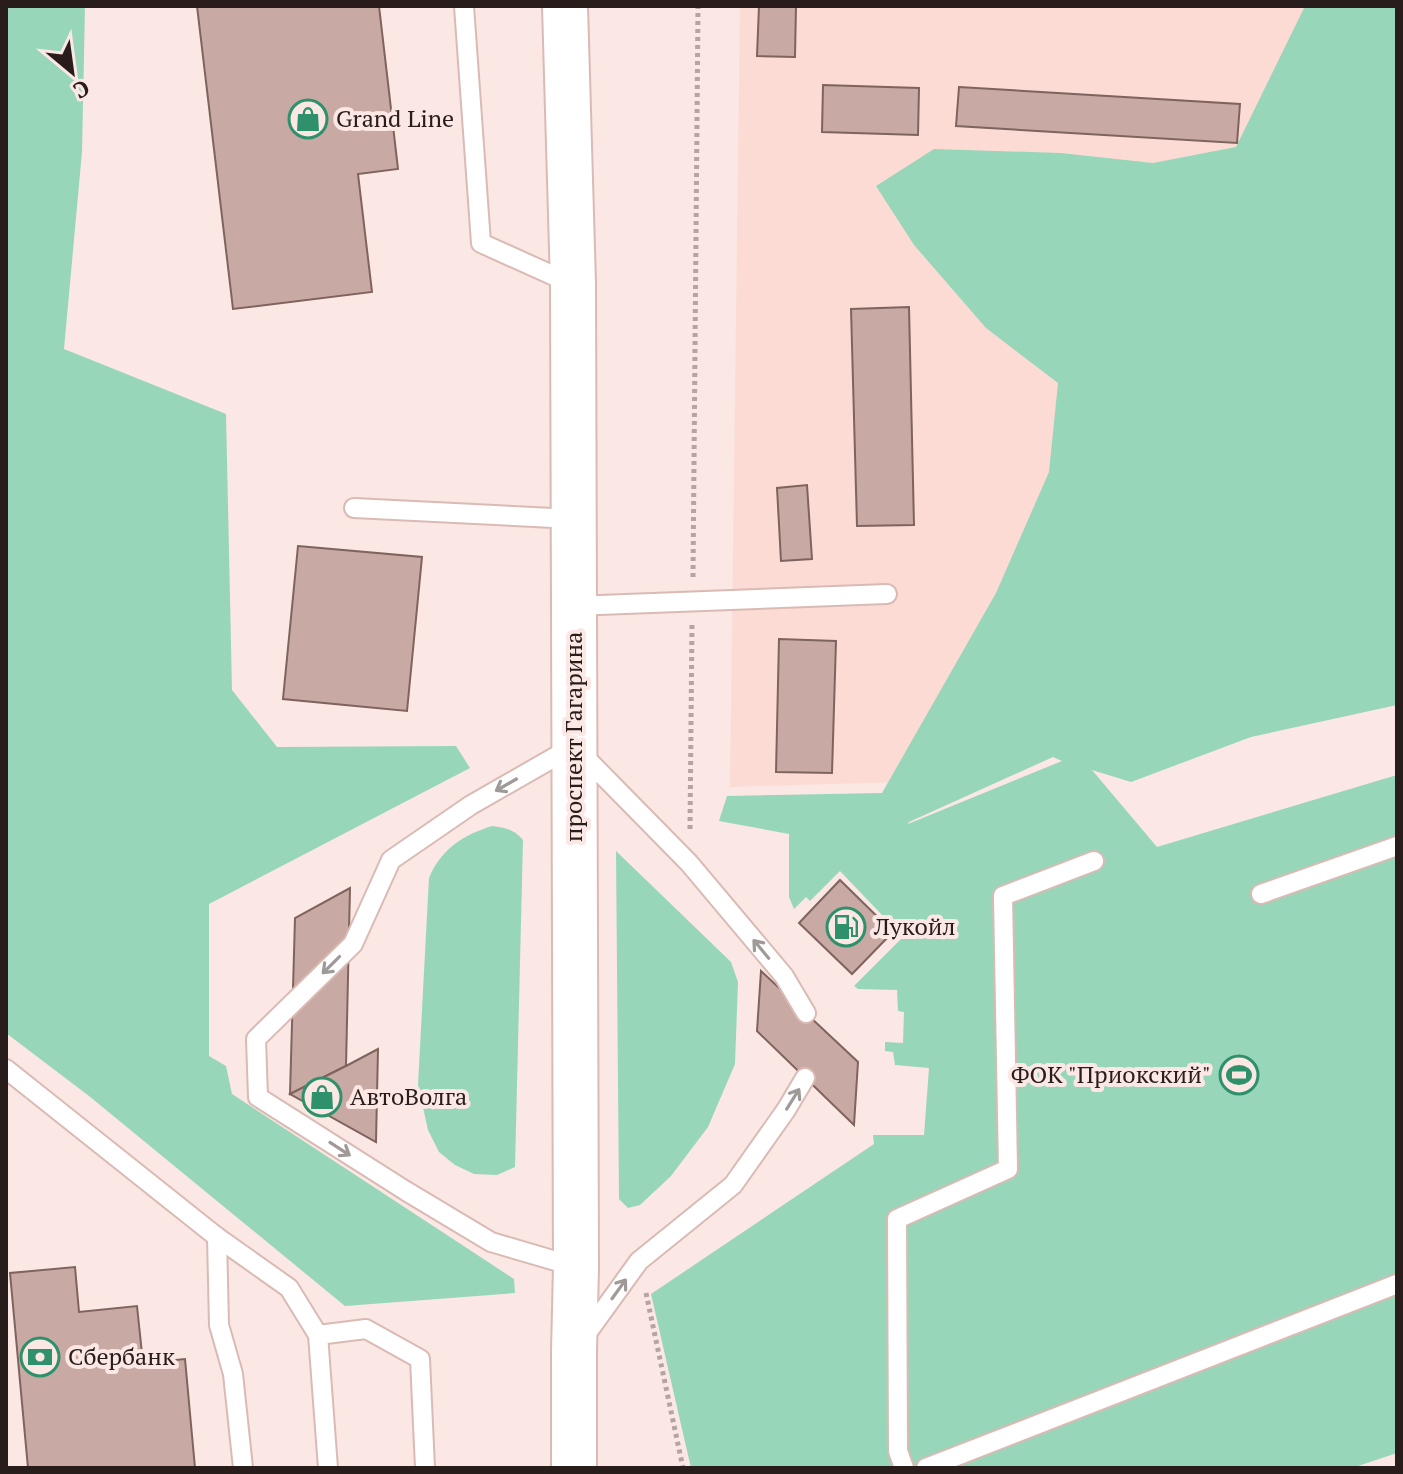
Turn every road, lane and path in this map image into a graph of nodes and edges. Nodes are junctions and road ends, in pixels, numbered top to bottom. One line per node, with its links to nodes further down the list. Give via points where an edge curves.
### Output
1 (464, 6): 4 (lane, via 481,243)
2 (565, 6): 4 (main road, проспект Гагарина)
3 (698, 6): 8 (path)
4 (573, 284): 6 (main road, проспект Гагарина)
5 (354, 508): 6 (lane)
6 (573, 519): 9 (main road, проспект Гагарина)
7 (887, 594): 8 (lane)
8 (692, 602): 9 (lane); 13 (path)
9 (573, 606): 10 (main road, проспект Гагарина)
10 (574, 746): 13 (lane); 20 (main road, проспект Гагарина); 20 (lane, one-way to 20, via 471,805 391,860 353,944 256,1039 258,1097 491,1242)
11 (1397, 846): 14 (lane)
12 (1094, 861): 29 (lane, via 1003,896 1008,1169 897,1219 898,1451)
13 (689, 863): 15 (lane, one-way to 13, via 784,976)
14 (1261, 894)
15 (806, 1013)
16 (6, 1069): 18 (lane)
17 (805, 1078): 19 (lane, one-way to 17, via 733,1185)
18 (217, 1237): 22 (lane, via 289,1288); 24 (lane, via 219,1325 233,1374)
19 (639, 1261): 23 (lane, one-way to 19); 28 (path)
20 (576, 1267): 23 (main road, проспект Гагарина)
21 (1397, 1284): 30 (lane)
22 (318, 1335): 25 (lane); 26 (lane, via 366,1329 420,1359)
23 (574, 1352): 27 (main road, проспект Гагарина)
24 (243, 1468)
25 (328, 1468)
26 (425, 1468)
27 (574, 1468)
28 (683, 1468)
29 (904, 1468)
30 (926, 1468)

